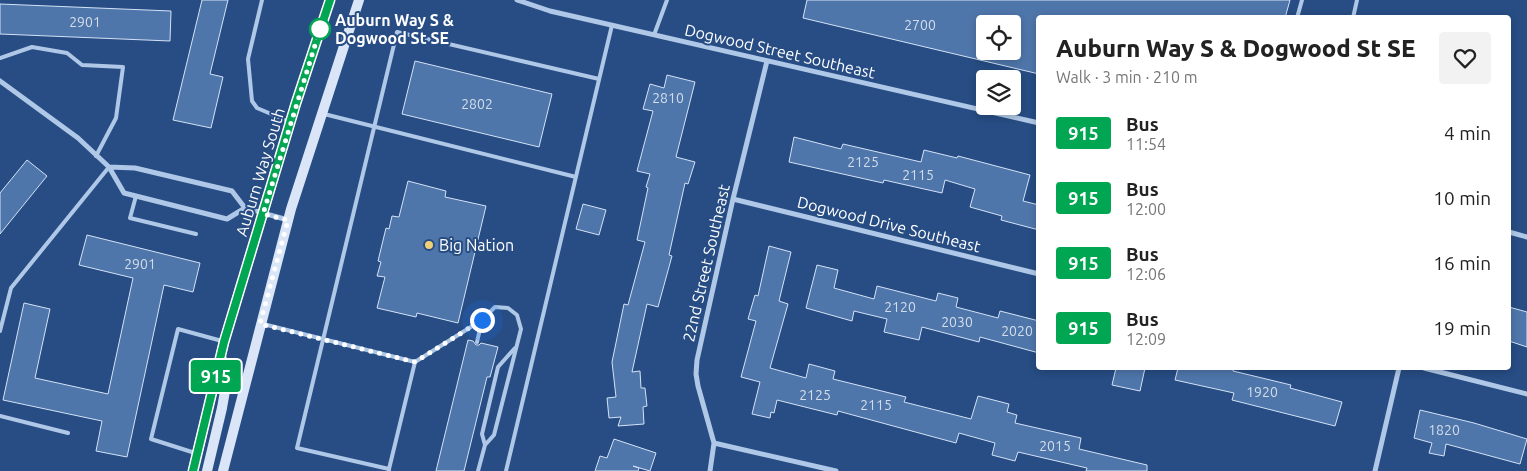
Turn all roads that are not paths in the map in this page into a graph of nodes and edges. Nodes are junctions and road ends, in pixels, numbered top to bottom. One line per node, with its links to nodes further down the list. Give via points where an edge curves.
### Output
1 (262, 0): 17 (lane, via 248,60 252,101 257,108)
2 (330, 0): 17 (main road, Auburn Way South)
3 (359, 0): 16 (main road)
4 (517, 0): 10 (street, Dogwood Street Southeast)
5 (667, 0): 11 (lane)
6 (1302, 0): 8 (lane)
7 (1357, 0): 9 (lane)
8 (1299, 15)
9 (1354, 15)
10 (612, 25): 11 (street, Dogwood Street Southeast); 14 (lane)
11 (654, 35): 13 (street, Dogwood Street Southeast)
12 (0, 58): 20 (lane, via 32,47 67,53 82,65 123,67 116,118)
13 (767, 61): 18 (street, Dogwood Street Southeast); 24 (street, 22nd Street Southeast)
14 (599, 79): 19 (lane, via 397,32); 22 (lane)
15 (0, 83): 20 (street, via 78,138)
16 (322, 114): 19 (lane); 27 (main road)
17 (291, 122): 26 (main road, Auburn Way South)
18 (1036, 122)
19 (374, 127): 22 (lane); 35 (lane)
20 (96, 156): 21 (street)
21 (109, 167): 23 (street, via 124,192); 25 (street, via 135,168 232,191); 34 (lane, via 12,288)
22 (576, 177): 54 (lane)
23 (136, 196): 25 (street, via 227,219); 29 (lane, via 130,218)
24 (733, 199): 31 (street, Dogwood Drive Southeast); 47 (street, 22nd Street Southeast, via 697,360 698,386)
25 (245, 208): 26 (street)
26 (263, 214): 27 (street); 36 (main road, Auburn Way South)
27 (288, 220): 33 (main road)
28 (1511, 233): 30 (street)
29 (196, 234)
30 (1527, 237)
31 (1036, 273)
32 (482, 320): 37 (lane); 38 (lane, via 495,307 508,308 518,315 521,329); 40 (lane)
33 (260, 324): 35 (lane); 52 (main road)
34 (0, 331)
35 (323, 338): 40 (lane); 49 (lane, via 297,448)
36 (224, 342): 39 (main road, Auburn Way South); 48 (lane, via 178,329 151,439)
37 (477, 342)
38 (516, 347): 46 (lane, via 494,435); 46 (lane, via 498,368 482,434)
39 (221, 357): 48 (main road, Auburn Way South); 51 (main road, via 228,374)
40 (415, 362): 49 (lane)
41 (1399, 370): 57 (street)
42 (1432, 370): 43 (street)
43 (1527, 394)
44 (0, 416): 45 (lane)
45 (68, 433)
46 (485, 444): 53 (lane)
47 (714, 444): 55 (street, 22nd Street Southeast); 56 (street)
48 (198, 454): 50 (main road, Auburn Way South)
49 (389, 470)
50 (193, 471)
51 (207, 471)
52 (223, 471)
53 (478, 471)
54 (506, 471)
55 (710, 471)
56 (836, 471)
57 (1375, 471)

